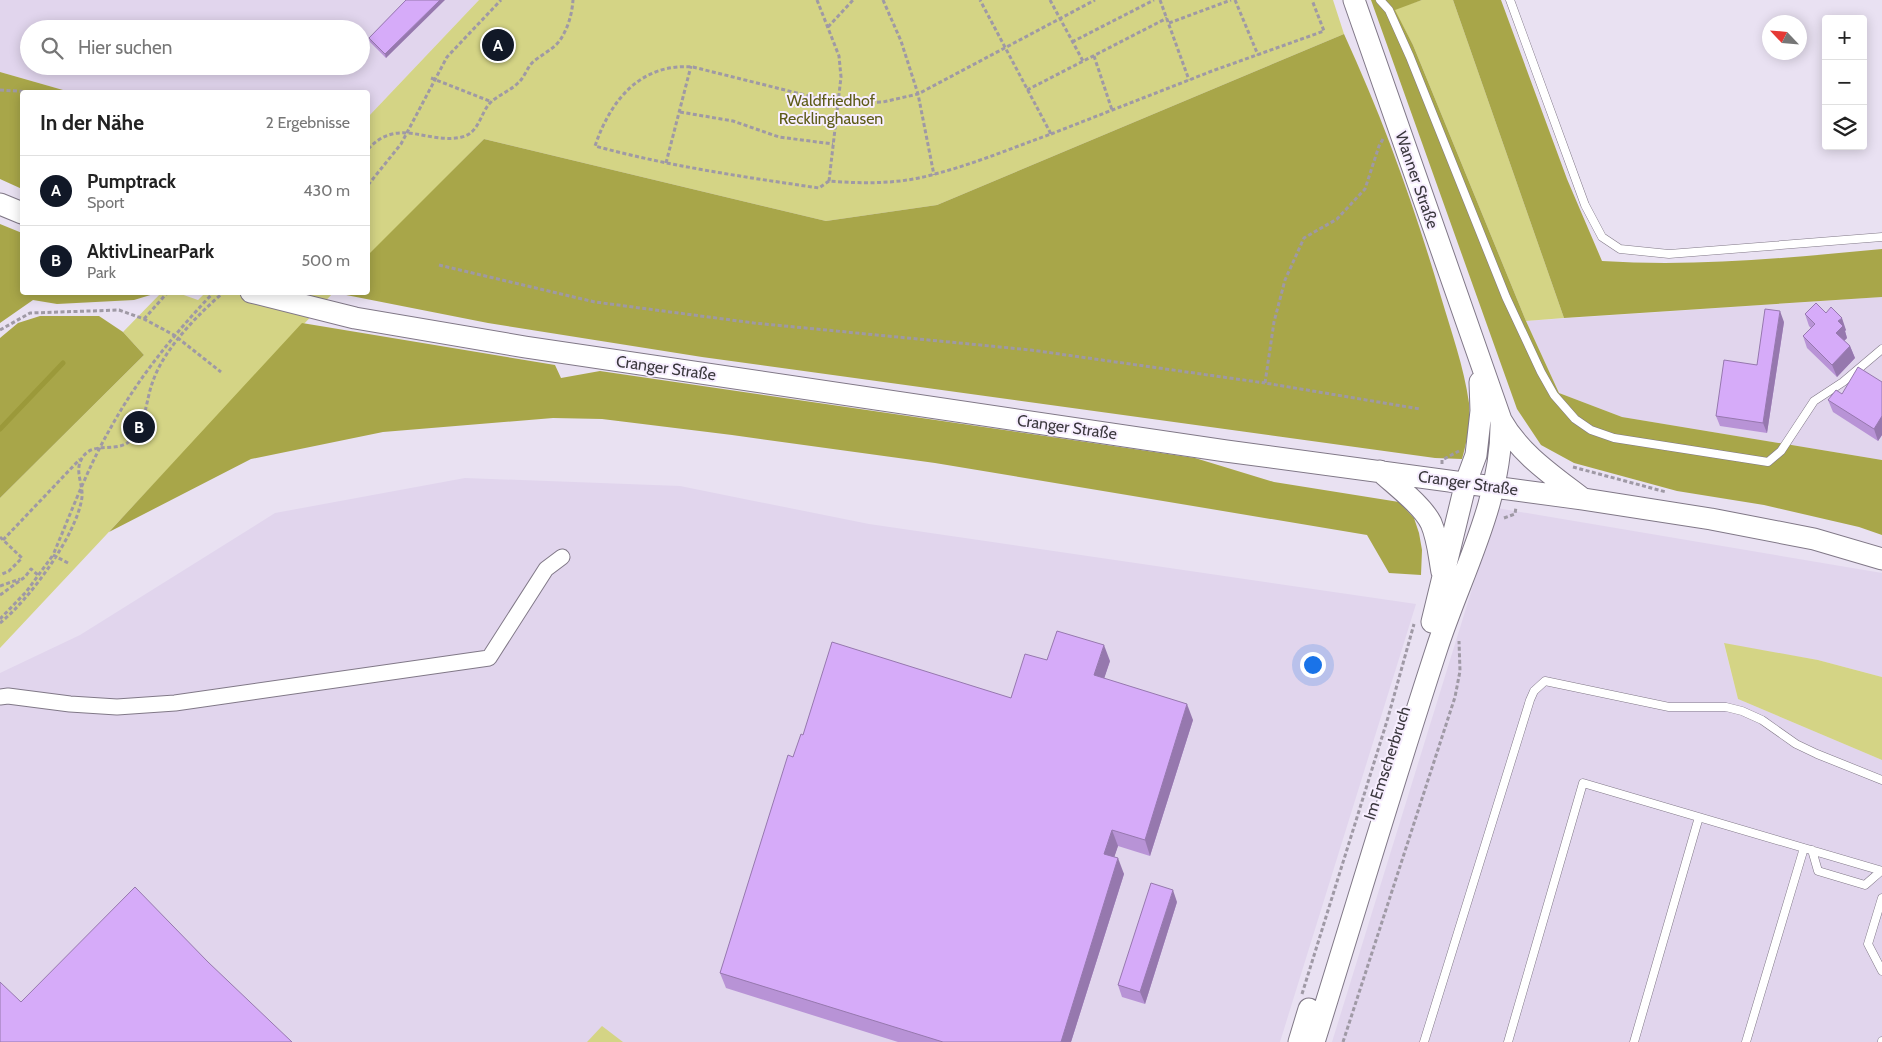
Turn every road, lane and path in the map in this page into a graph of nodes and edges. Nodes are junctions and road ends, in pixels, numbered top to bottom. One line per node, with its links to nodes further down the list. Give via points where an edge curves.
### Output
1 (501, 0): 28 (path, via 447,57)
2 (573, 0): 34 (path, via 562,37 532,63 519,82)
3 (817, 0): 20 (path)
4 (853, 0): 20 (path)
5 (883, 0): 33 (path, via 901,41)
6 (980, 0): 22 (path)
7 (1050, 0): 17 (path)
8 (1095, 0): 17 (path)
9 (1154, 0): 21 (path)
10 (1160, 0): 18 (path)
11 (1231, 0): 19 (path)
12 (1235, 0): 23 (path)
13 (1312, 0): 23 (path, via 1324,31)
14 (1380, 0): 59 (lane, via 1389,10 1410,58 1506,297 1554,395 1574,419 1614,438 1768,462 1781,452 1814,402)
15 (1510, 0): 49 (lane, via 1585,205 1602,237 1620,249 1669,254)
16 (1356, 1): 38 (main road, Wanner Straße)
17 (1060, 18): 21 (path); 22 (path)
18 (1167, 18): 19 (path); 24 (path)
19 (1169, 23): 29 (path)
20 (828, 28): 35 (path, via 839,56 841,77)
21 (1072, 42): 25 (path)
22 (1005, 48): 31 (path); 33 (path)
23 (1258, 55): 29 (path)
24 (1094, 56): 25 (path); 36 (path)
25 (1083, 62): 31 (path)
26 (691, 66): 35 (path); 37 (path); 43 (path, via 674,66 649,74 628,90 611,109 595,146)
27 (430, 78): 28 (path)
28 (436, 80): 34 (path); 39 (path)
29 (1189, 80): 36 (path)
30 (0, 90): 32 (path)
31 (1027, 90): 40 (path)
32 (20, 91)
33 (918, 94): 35 (path, via 883,102); 44 (path)
34 (492, 102): 39 (path, via 476,128 462,137)
35 (837, 103): 41 (path)
36 (1112, 110): 40 (path)
37 (680, 112): 41 (path, via 733,121 779,137); 43 (path)
38 (1398, 124): 60 (main road, Wanner Straße); 62 (path, via 1379,146 1365,189 1337,219 1304,238 1285,280)
39 (408, 132): 42 (path, via 383,137); 46 (path)
40 (1051, 134): 44 (path)
41 (833, 144): 45 (path)
42 (370, 147)
43 (666, 163): 45 (path, via 819,188)
44 (934, 175): 45 (path, via 885,183)
45 (829, 181)
46 (370, 183)
47 (0, 204): 48 (main road)
48 (20, 212)
49 (1882, 237)
50 (439, 265): 62 (path, via 595,302 754,323 1031,350)
51 (165, 295): 55 (path)
52 (211, 295): 57 (path)
53 (221, 295): 58 (path)
54 (263, 295): 67 (main road, Cranger Straße, via 355,318 525,347 1226,451)
55 (144, 319): 56 (path, via 119,310 30,313); 57 (path)
56 (0, 330)
57 (174, 335): 58 (path); 65 (path, via 136,386)
58 (180, 339): 61 (path); 65 (path, via 153,379 135,436 121,447)
59 (1882, 349)
60 (1480, 361): 64 (main road, Wanner Straße); 68 (main road, Wanner Straße, via 1478,445)
61 (221, 372)
62 (1264, 383): 63 (path)
63 (1420, 410)
64 (1500, 420): 69 (main road, Wanner Straße, via 1501,441); 71 (main road, via 1529,457)
65 (101, 447): 66 (path, via 95,447); 70 (path)
66 (84, 455): 70 (path, via 78,468); 74 (path)
67 (1380, 470): 68 (main road, Cranger Straße); 82 (main road, via 1430,522)
68 (1466, 482): 69 (main road, Cranger Straße); 82 (main road, Im Emscherbruch)
69 (1492, 486): 71 (main road, Cranger Straße); 82 (main road, Im Emscherbruch, via 1481,531)
70 (81, 489): 75 (path, via 82,497 74,520)
71 (1583, 499): 77 (main road, Cranger Straße, via 1814,539)
72 (1515, 514): 73 (path)
73 (1502, 521)
74 (1, 538): 79 (path, via 22,558)
75 (54, 556): 78 (path); 80 (path); 88 (path, via 25,598)
76 (562, 557): 90 (street, via 546,569 489,658 176,703 117,707)
77 (1882, 559)
78 (68, 564)
79 (0, 575)
80 (38, 575): 81 (path, via 31,570); 86 (path)
81 (25, 577): 83 (path); 84 (path)
82 (1452, 581): 85 (main road, Im Emscherbruch)
83 (0, 586)
84 (0, 595)
85 (1443, 607): 98 (main road, Im Emscherbruch); 99 (main road, Im Emscherbruch)
86 (0, 618)
87 (1415, 621): 97 (path)
88 (0, 623)
89 (1460, 634): 100 (path, via 1460,671 1455,697)
90 (0, 697)
91 (1882, 780): 101 (lane, via 1796,744 1762,720 1742,711 1669,707 1545,681 1532,696)
92 (1699, 817): 93 (lane); 102 (lane, via 1583,783); 103 (lane)
93 (1808, 849): 94 (lane); 94 (lane, via 1818,871 1837,877 1865,885); 104 (lane)
94 (1881, 871)
95 (1882, 898): 96 (lane, via 1868,944)
96 (1882, 971)
97 (1301, 997)
98 (1299, 1042)
99 (1314, 1042)
100 (1343, 1042)
101 (1424, 1042)
102 (1508, 1042)
103 (1634, 1042)
104 (1746, 1042)

